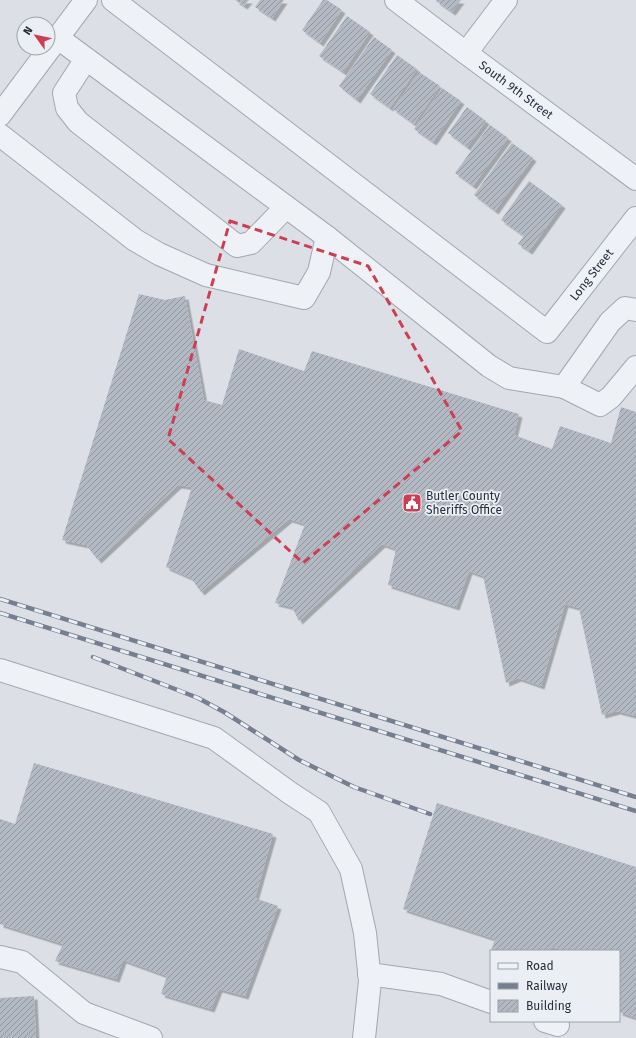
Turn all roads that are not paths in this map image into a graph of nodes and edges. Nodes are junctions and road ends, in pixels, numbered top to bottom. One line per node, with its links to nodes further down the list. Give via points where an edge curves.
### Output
1 (86, 0): 5 (street)
2 (113, 0): 12 (street, Long Street, via 547,332)
3 (396, 0): 6 (street, South 9th Street)
4 (506, 0): 6 (street)
5 (58, 38): 7 (street); 8 (street)
6 (466, 53): 10 (street, South 9th Street)
7 (86, 59): 11 (street); 11 (street, via 64,92 67,108 78,122 237,246 251,243)
8 (0, 115)
9 (0, 135): 13 (street, via 135,240 206,275 304,298 319,272)
10 (636, 179)
11 (286, 207): 13 (street)
12 (636, 218)
13 (327, 237): 16 (street, via 489,366 509,378)
14 (636, 310): 16 (street, via 625,308 610,322)
15 (636, 367): 16 (street, via 611,397 600,405)
16 (564, 388)
17 (0, 670): 19 (street, via 214,738 319,812 351,869 365,933)
18 (0, 957): 21 (street, via 22,962 84,1013)
19 (369, 974): 20 (street, via 441,984); 22 (street)
20 (490, 1002)
21 (151, 1038)
22 (364, 1038)

